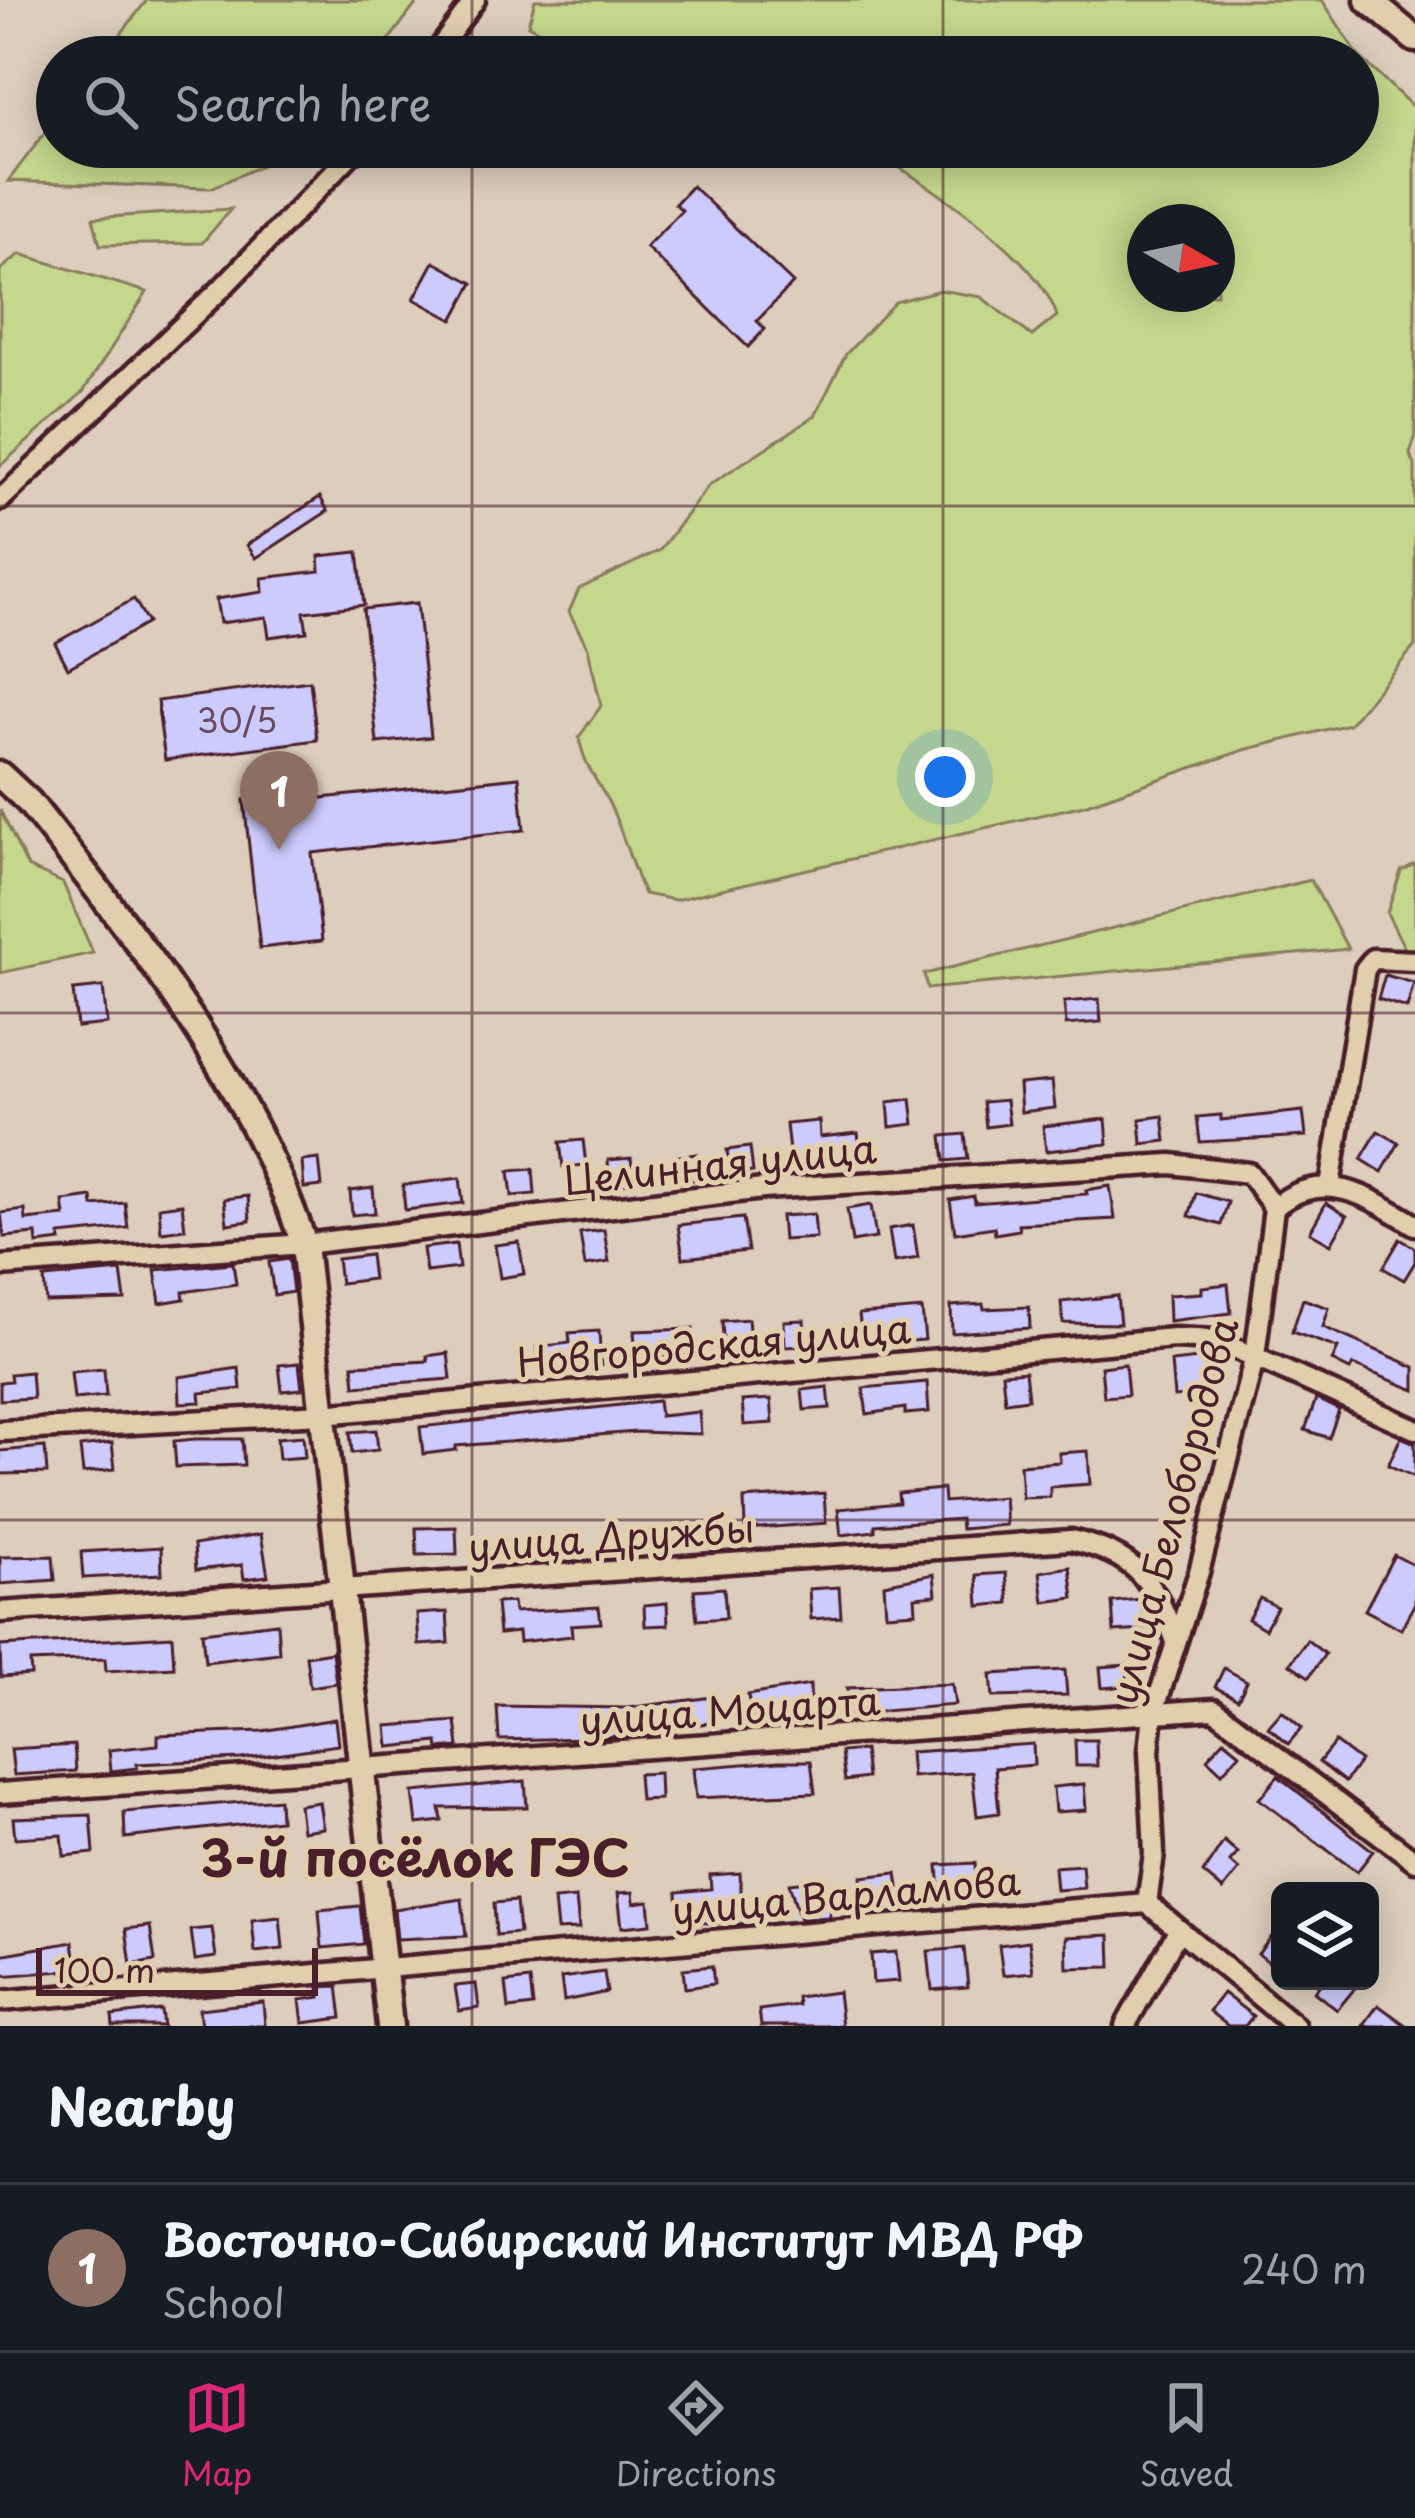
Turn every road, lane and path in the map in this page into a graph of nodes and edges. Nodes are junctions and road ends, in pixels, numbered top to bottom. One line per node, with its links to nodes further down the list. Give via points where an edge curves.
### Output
1 (476, 0): 3 (street)
2 (1368, 0): 4 (street)
3 (449, 36)
4 (1415, 39)
5 (338, 168): 6 (street)
6 (0, 500)
7 (0, 776): 12 (street, via 52,831 202,1030 260,1130)
8 (1415, 961): 9 (street, via 1373,958 1365,969)
9 (1330, 1186): 10 (street, via 1301,1190); 11 (street, via 1353,1189)
10 (1274, 1208): 12 (street, Целинная улица, via 1249,1173 1171,1164 759,1190); 14 (street, улица Белобородова)
11 (1415, 1225)
12 (304, 1244): 13 (street, Целинная улица); 15 (street)
13 (0, 1266)
14 (1255, 1356): 15 (street, Новгородская улица, via 1216,1340 1174,1337); 16 (street, Новгородская улица); 20 (street, улица Белобородова)
15 (323, 1414): 17 (street, Новгородская улица); 18 (street)
16 (1415, 1429)
17 (0, 1431)
18 (340, 1589): 19 (street, улица Дружбы); 20 (street, улица Дружбы, via 1071,1540 1111,1549 1149,1578); 22 (street)
19 (0, 1612)
20 (1175, 1639): 21 (street, улица Белобородова)
21 (1153, 1714): 22 (street, улица Моцарта); 24 (street, улица Моцарта, via 1214,1709); 25 (street, улица Белобородова)
22 (364, 1771): 23 (street, улица Моцарта); 27 (street)
23 (0, 1793)
24 (1415, 1861)
25 (1147, 1903): 26 (street); 27 (street, улица Варламова)
26 (1177, 1933): 30 (street); 31 (street)
27 (383, 1970): 28 (street, улица Варламова); 29 (street)
28 (0, 2001)
29 (390, 2026)
30 (1125, 2026)
31 (1295, 2026)

